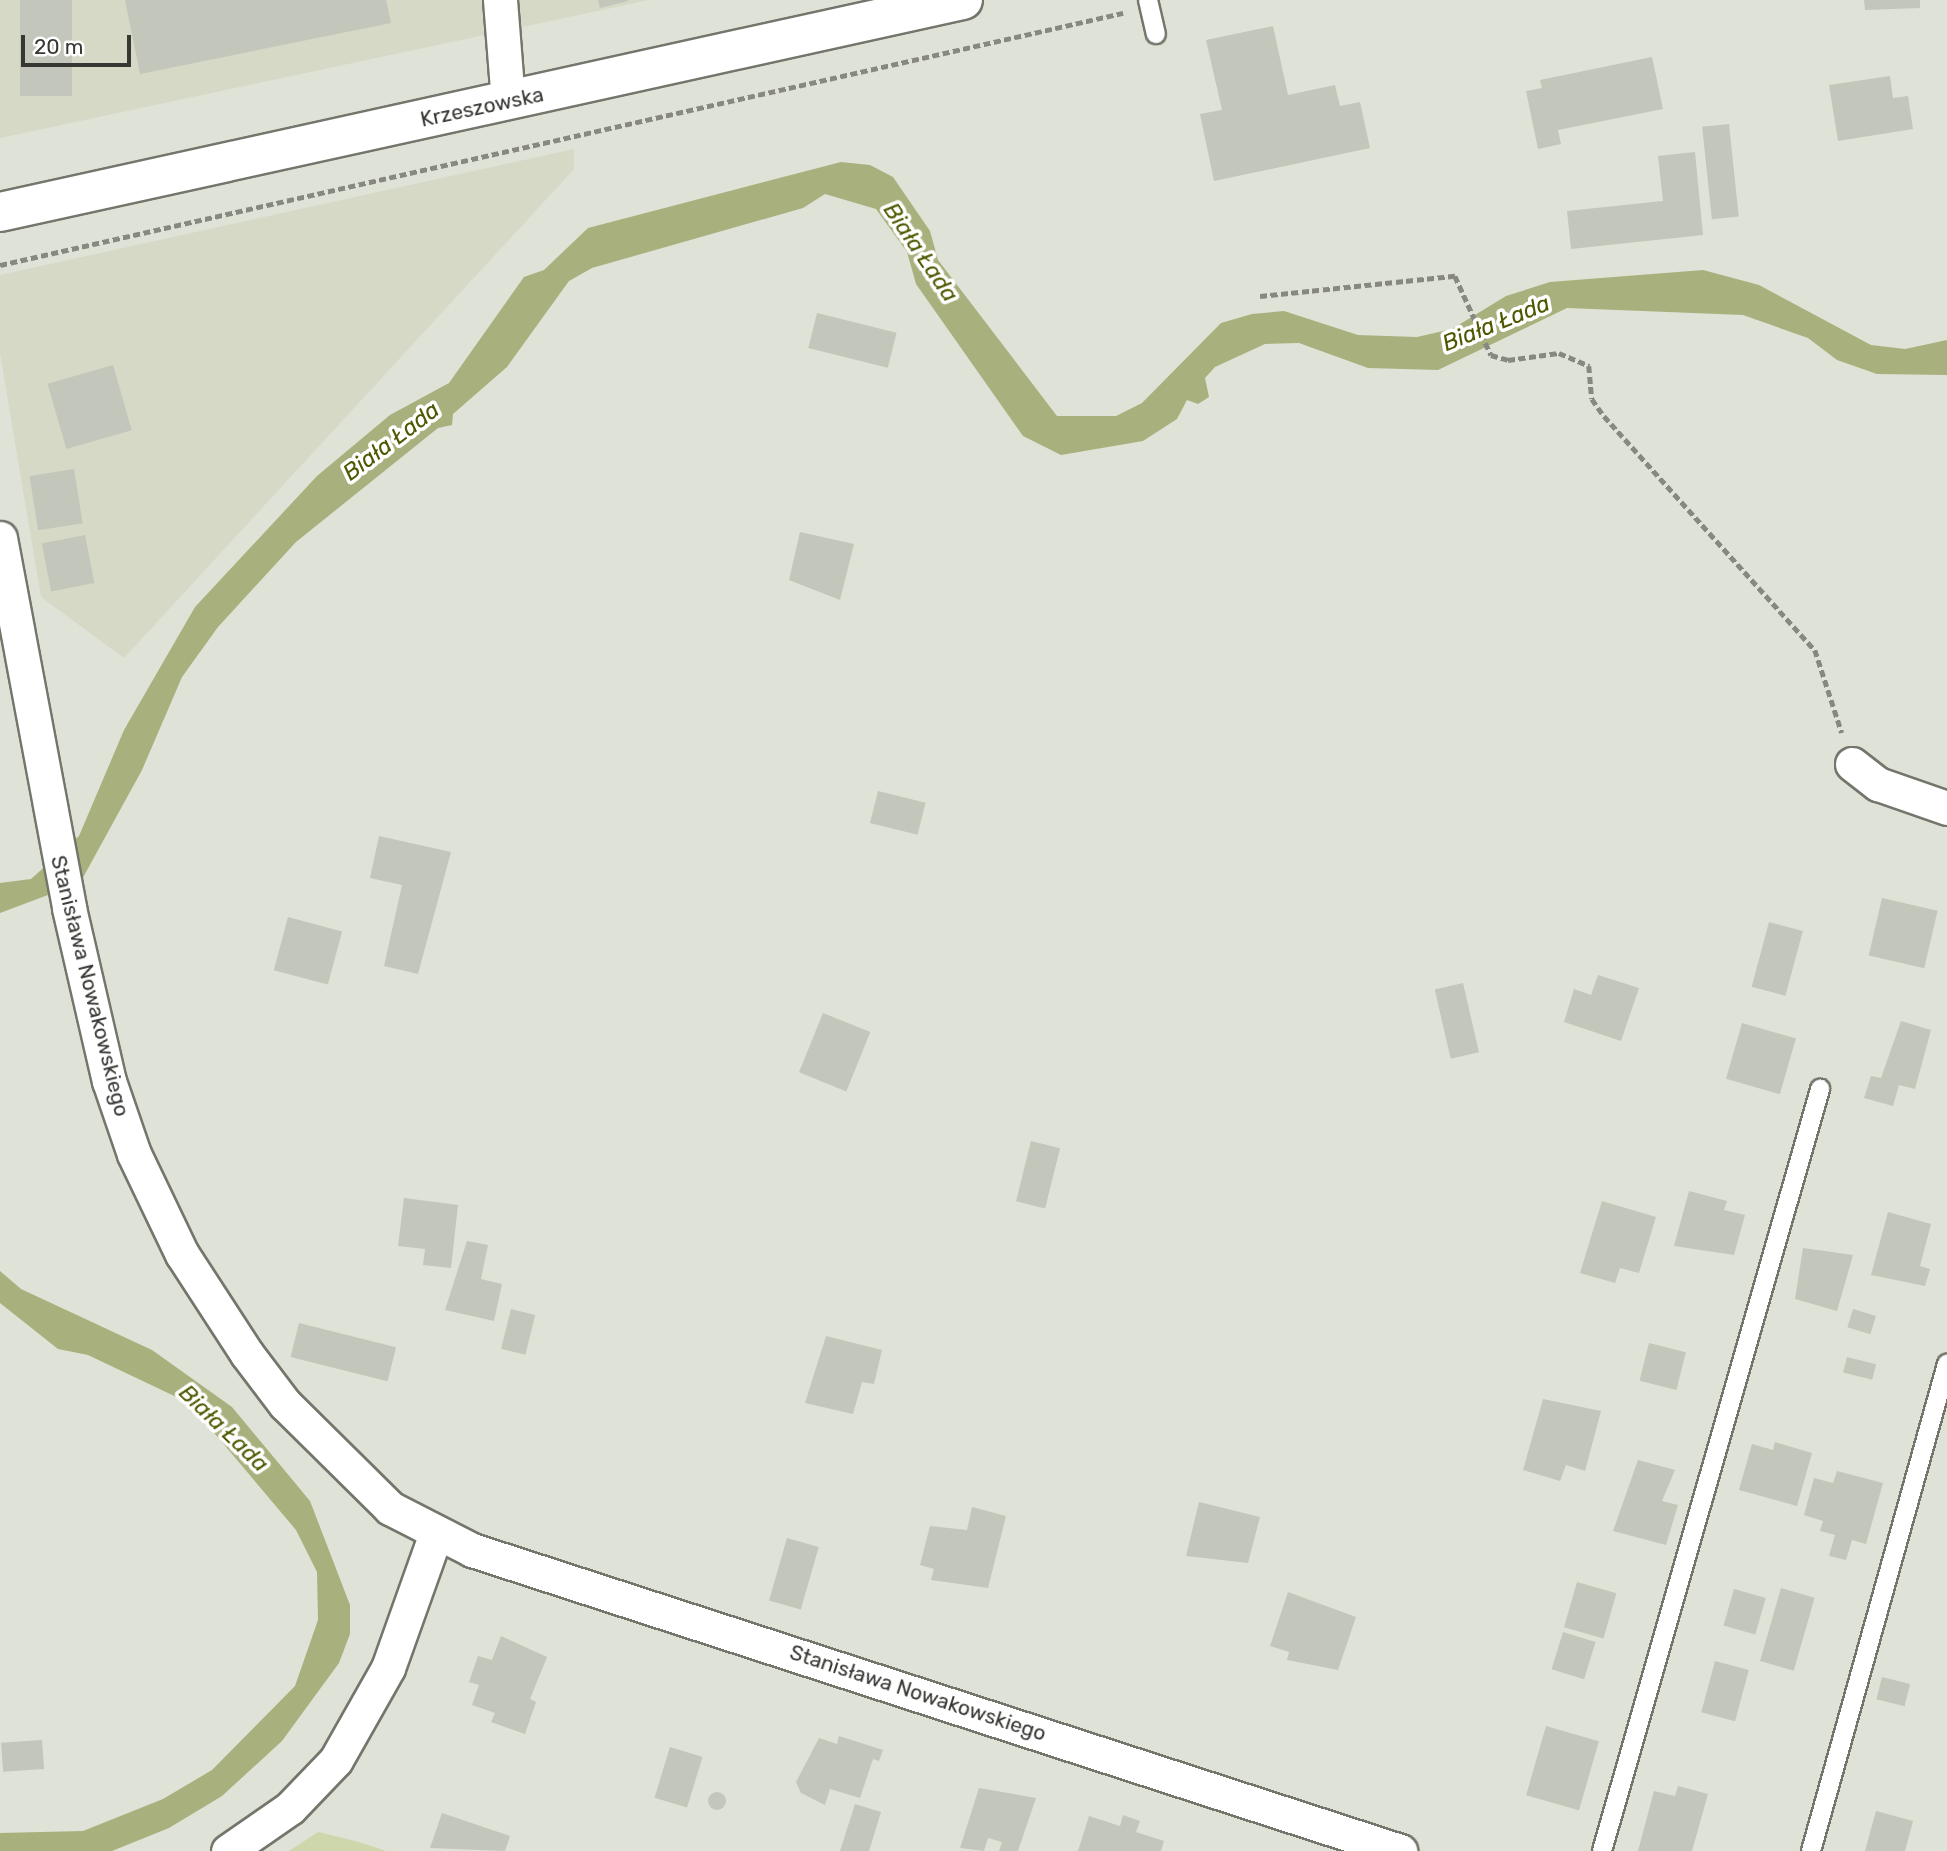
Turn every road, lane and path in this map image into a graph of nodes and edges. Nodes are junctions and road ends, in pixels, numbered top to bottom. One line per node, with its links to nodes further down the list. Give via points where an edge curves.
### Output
1 (500, 0): 5 (street)
2 (963, 0): 5 (main road, Krzeszowska)
3 (1149, 3): 4 (lane); 7 (path)
4 (1156, 34)
5 (508, 101): 6 (main road, Krzeszowska)
6 (0, 212)
7 (0, 265)
8 (1260, 296): 10 (path, via 1455,276 1491,355 1508,360 1559,353 1589,366 1592,399 1604,416 1815,650)
9 (0, 538): 14 (street, Stanisława Nowakowskiego, via 69,908 109,1081 134,1154 182,1254 285,1404 390,1508)
10 (1852, 764): 11 (street, via 1878,784)
11 (1947, 808)
12 (1819, 1088): 17 (lane)
13 (1947, 1364): 18 (lane)
14 (435, 1536): 15 (street, via 388,1668 336,1760 290,1808); 16 (street, Stanisława Nowakowskiego)
15 (228, 1851)
16 (1400, 1851)
17 (1602, 1851)
18 (1811, 1851)

